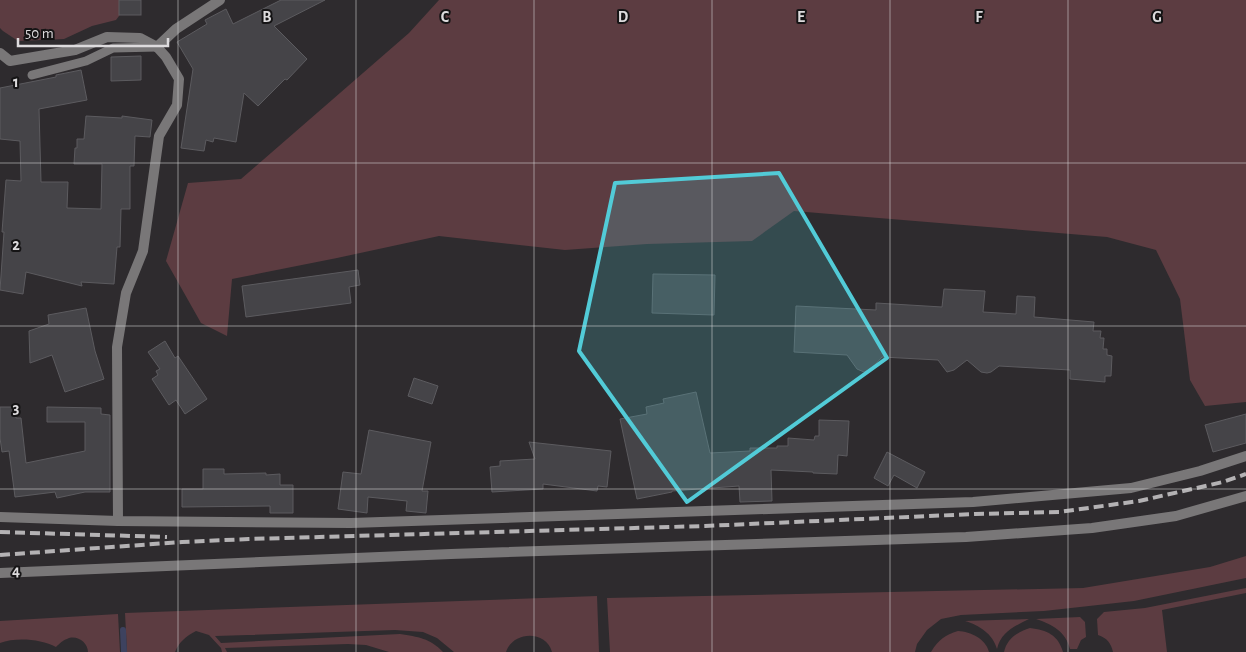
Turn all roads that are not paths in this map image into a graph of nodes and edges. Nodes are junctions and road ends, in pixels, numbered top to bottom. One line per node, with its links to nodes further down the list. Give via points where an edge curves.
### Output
1 (220, 0): 2 (street, via 176,29)
2 (157, 48): 4 (street, via 140,38 107,36 75,50); 6 (lane, via 113,48 86,61); 10 (street, via 179,79 176,105 159,136 143,251 126,293 117,347)
3 (0, 53): 4 (street)
4 (10, 61): 5 (street)
5 (0, 67)
6 (32, 75)
7 (1246, 456): 10 (street, via 1131,488 973,502 351,523)
8 (1246, 496): 11 (street, via 1176,516 1092,528 966,537)
9 (0, 517): 10 (street)
10 (118, 521)
11 (0, 573)

